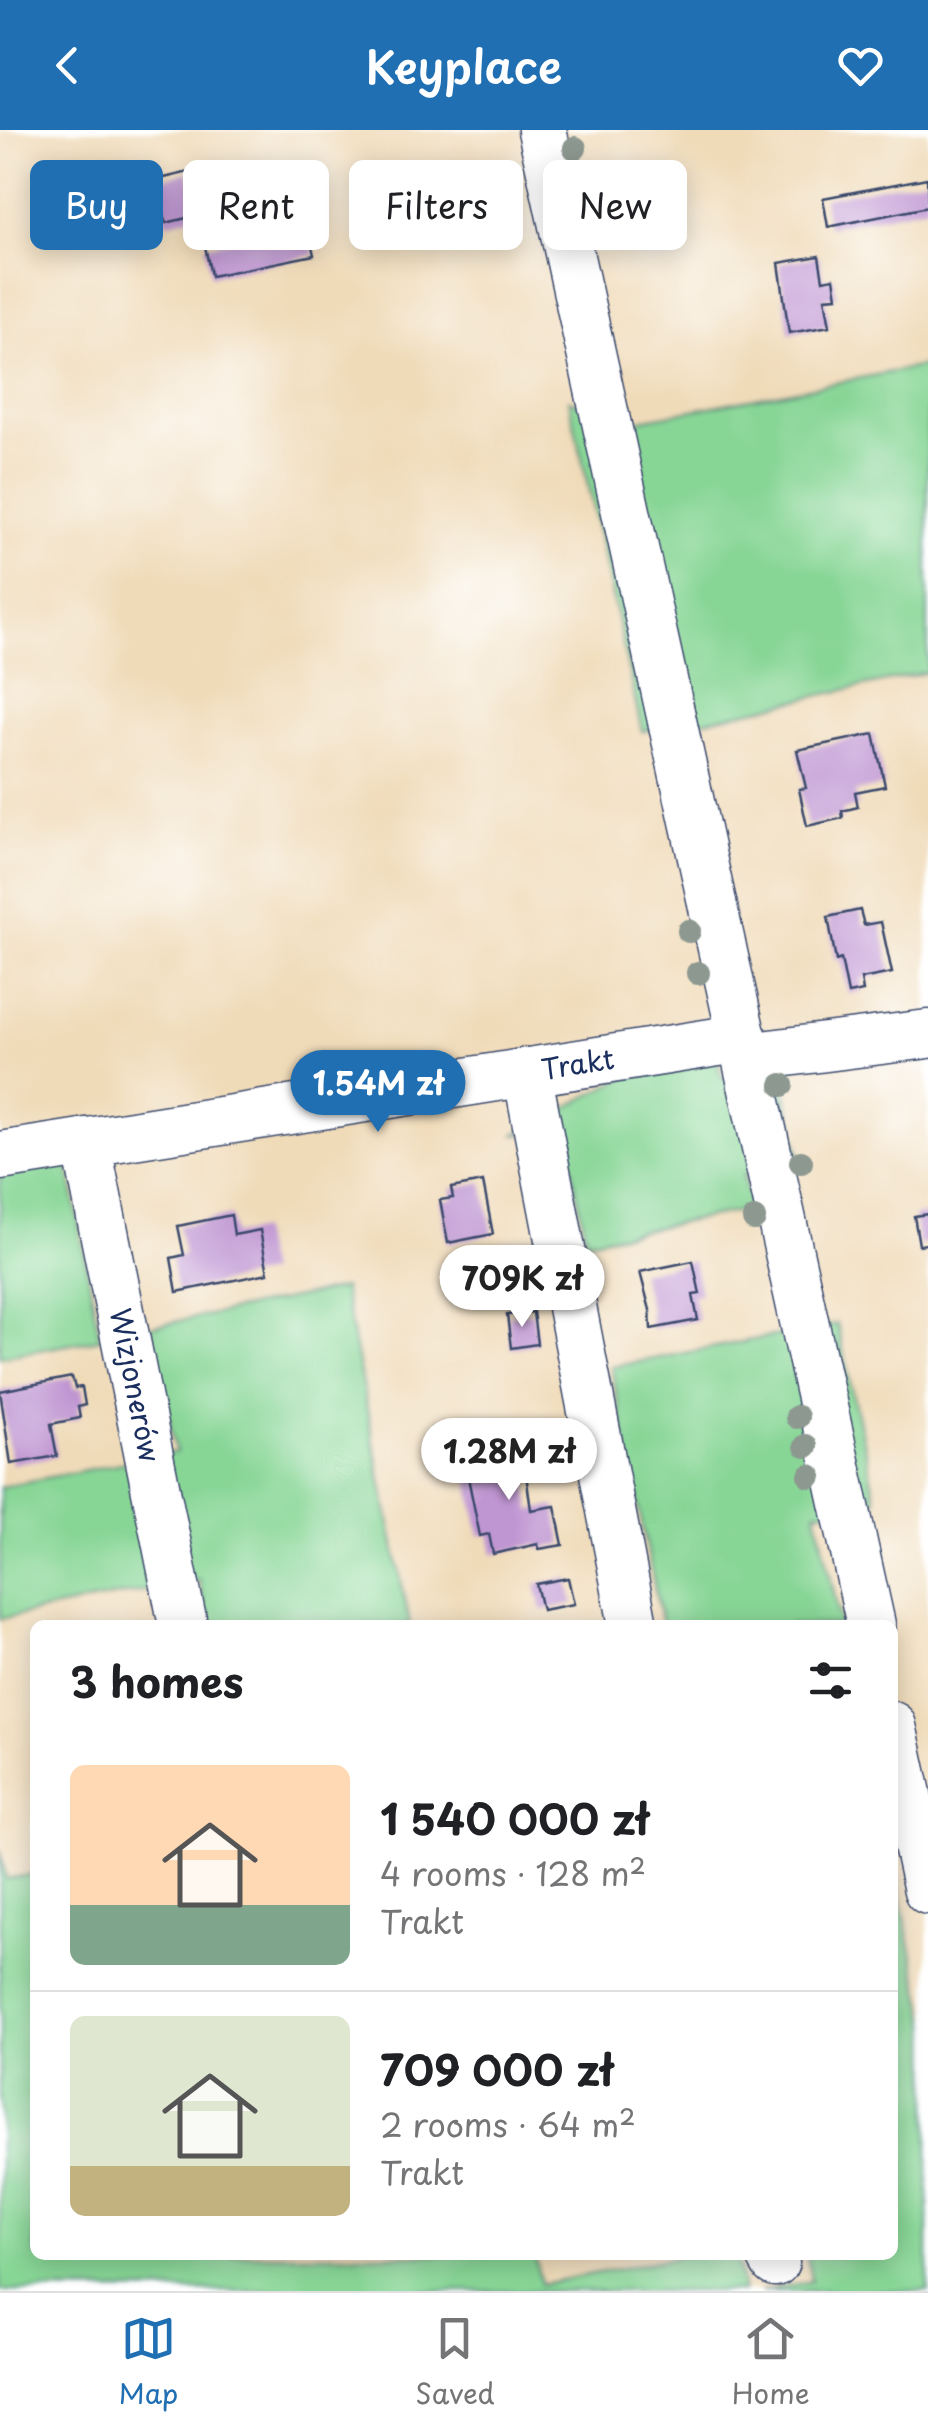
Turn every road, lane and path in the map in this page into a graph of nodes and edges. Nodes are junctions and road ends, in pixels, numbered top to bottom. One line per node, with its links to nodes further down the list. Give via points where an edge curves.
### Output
1 (542, 130): 3 (street)
2 (928, 1034): 3 (street, Trakt)
3 (745, 1047): 4 (street, Trakt); 9 (street)
4 (527, 1072): 5 (street, Trakt); 8 (street)
5 (86, 1142): 6 (street, Trakt); 7 (street, Wizjonerów)
6 (0, 1156)
7 (182, 1620)
8 (632, 1620)
9 (870, 1620)
10 (898, 1753): 11 (street)
11 (928, 1890)

